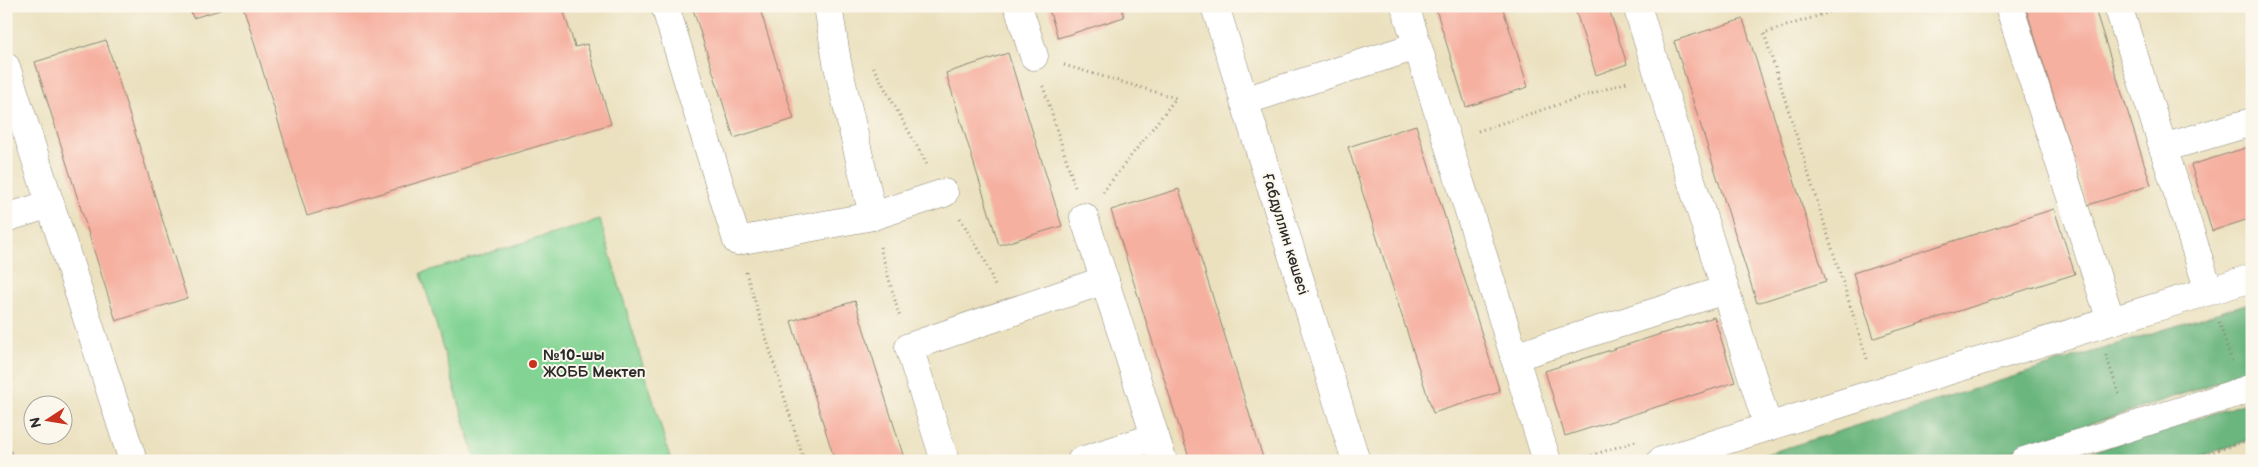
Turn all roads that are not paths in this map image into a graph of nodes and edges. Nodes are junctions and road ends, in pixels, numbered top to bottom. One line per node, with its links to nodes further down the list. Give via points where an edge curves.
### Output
1 (665, 6): 18 (street, via 737,241)
2 (828, 6): 18 (street, via 836,62)
3 (1018, 6): 10 (street)
4 (1215, 6): 13 (street, Ғабдуллин көшесі)
5 (1405, 6): 9 (street)
6 (1637, 6): 23 (street)
7 (2009, 6): 25 (street)
8 (2118, 6): 15 (street)
9 (1417, 46): 13 (street); 26 (street)
10 (1034, 56)
11 (6, 67): 12 (street)
12 (11, 97): 17 (street)
13 (1244, 102): 33 (street, Ғабдуллин көшесі)
14 (2252, 122): 15 (street)
15 (2164, 148): 24 (street)
16 (944, 193): 18 (street)
17 (50, 204): 20 (street); 30 (street)
18 (873, 216)
19 (1084, 216): 22 (street)
20 (6, 218)
21 (2252, 278): 24 (street)
22 (1105, 280): 29 (street); 31 (street, via 909,347)
23 (1725, 290): 26 (street); 28 (street)
24 (2209, 291): 25 (street)
25 (2111, 321): 28 (street)
26 (1514, 357): 34 (street)
27 (2247, 389): 36 (street)
28 (1768, 427): 35 (street)
29 (1159, 449): 32 (street)
30 (134, 461)
31 (945, 461)
32 (1081, 461)
33 (1356, 461)
34 (1547, 461)
35 (1661, 461)
36 (2024, 461)

